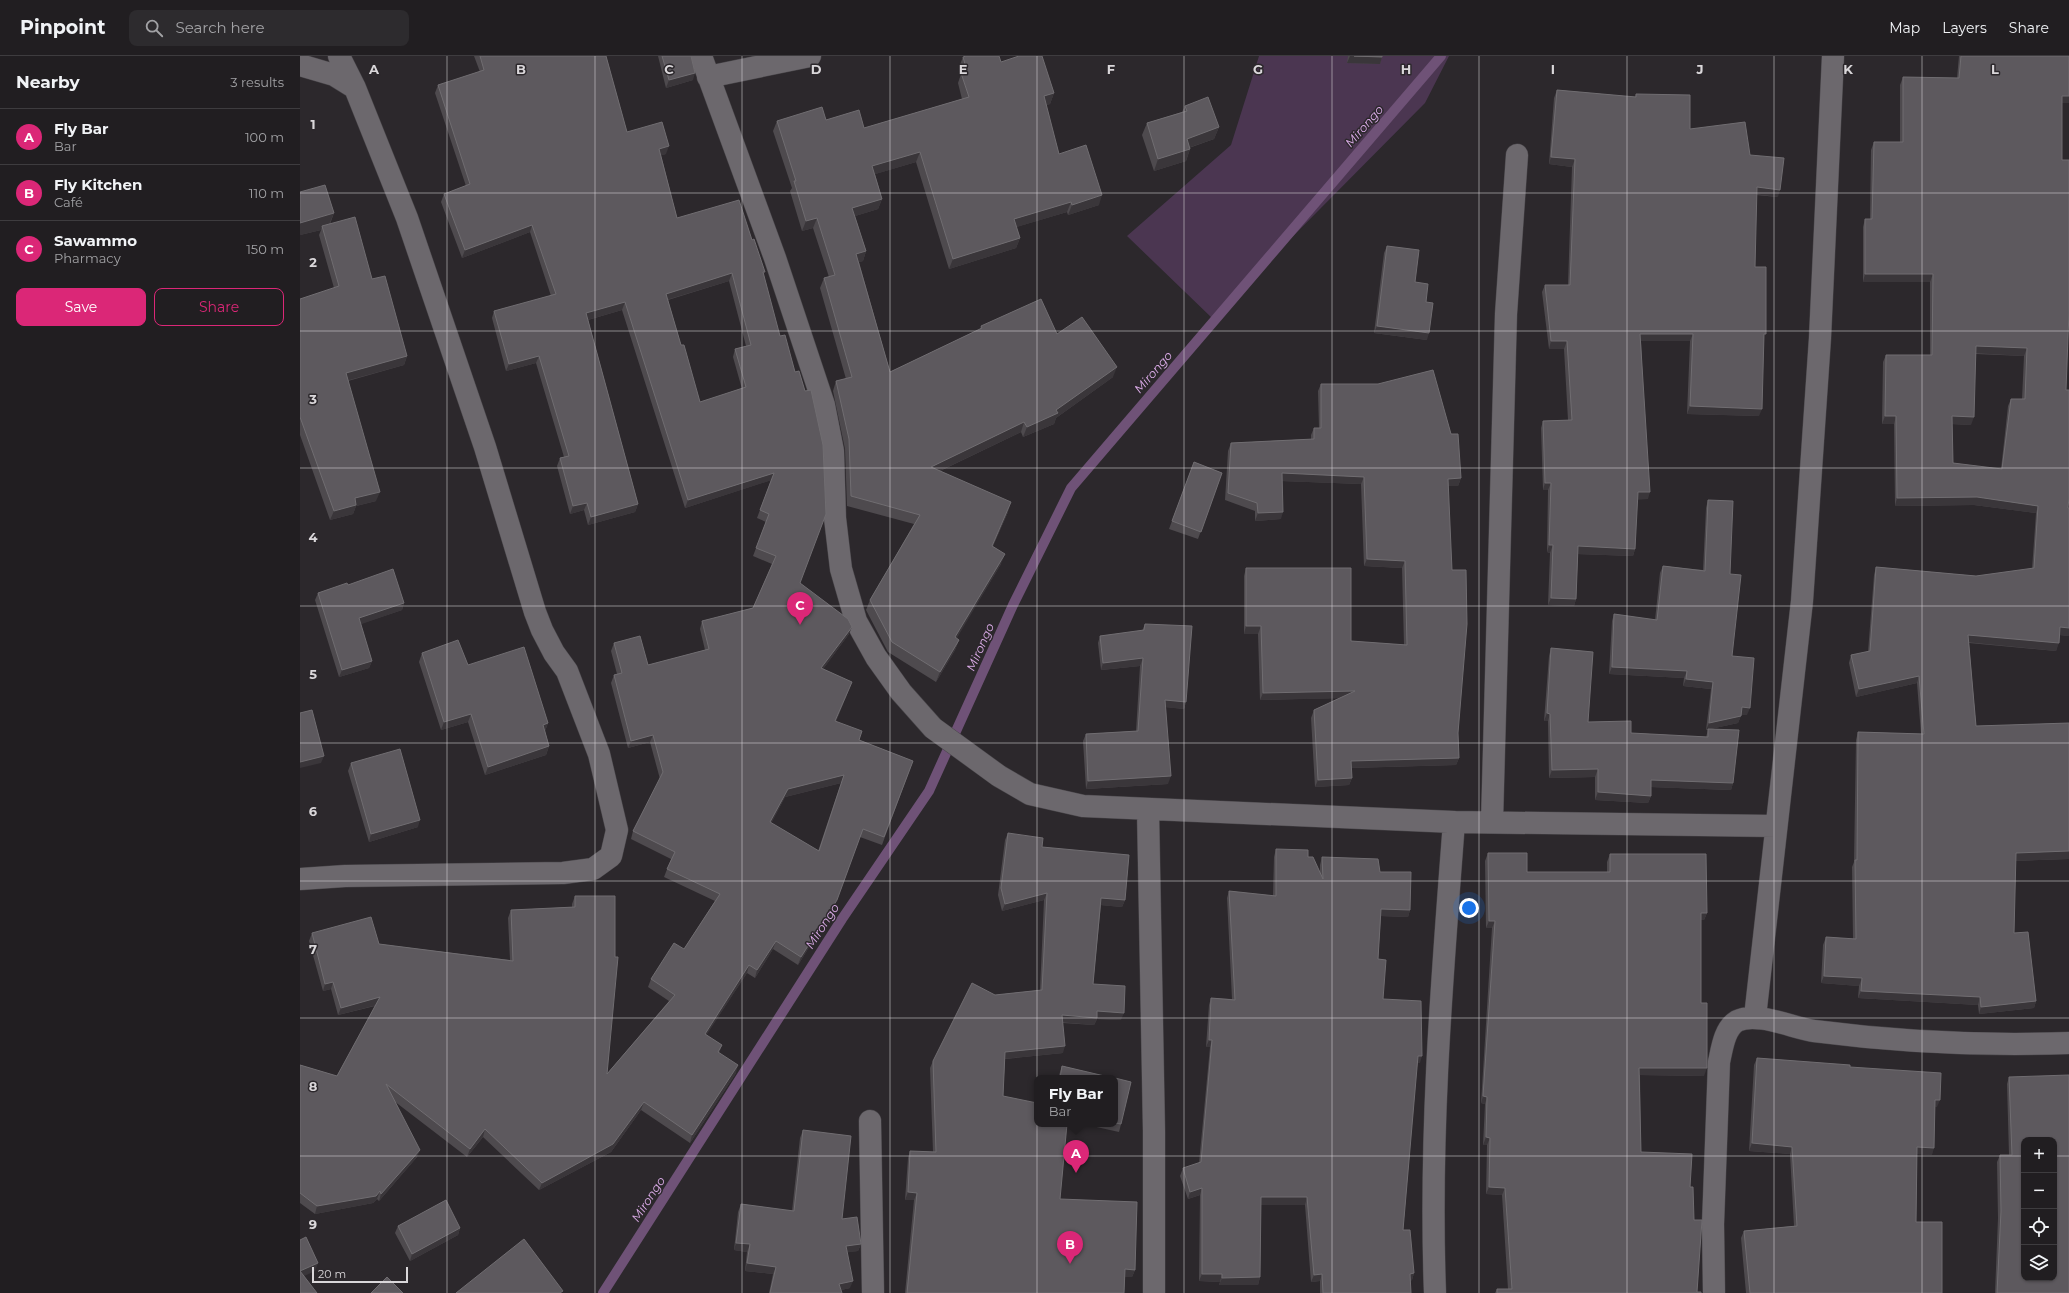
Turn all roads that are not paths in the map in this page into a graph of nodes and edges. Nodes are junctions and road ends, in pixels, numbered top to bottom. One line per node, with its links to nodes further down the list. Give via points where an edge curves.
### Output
1 (339, 56): 7 (street)
2 (701, 56): 6 (street)
3 (810, 56): 6 (street)
4 (1833, 56): 12 (street, via 1820,338 1802,601)
5 (300, 65): 7 (street, via 334,75)
6 (708, 76): 9 (street, via 775,258 824,405 833,451 835,518 841,569 856,621 876,657 933,728 999,776 1030,794 1083,806)
7 (355, 88): 13 (street, via 407,218 485,447 535,612 551,647 567,671 599,754 617,830 611,856 593,869 563,874 345,876)
8 (1517, 155): 11 (street, via 1506,314)
9 (1148, 810): 10 (street); 18 (street, via 1154,1123)
10 (1454, 822): 11 (street); 19 (street, via 1433,1147)
11 (1492, 822): 12 (street)
12 (1776, 826): 14 (street)
13 (300, 879)
14 (1755, 1017): 15 (street, via 1807,1030 1884,1040 2014,1045); 20 (street, via 1737,1022 1725,1036 1719,1062 1713,1224)
15 (2069, 1043)
16 (870, 1121): 17 (street)
17 (873, 1293)
18 (1154, 1293)
19 (1435, 1293)
20 (1714, 1293)

